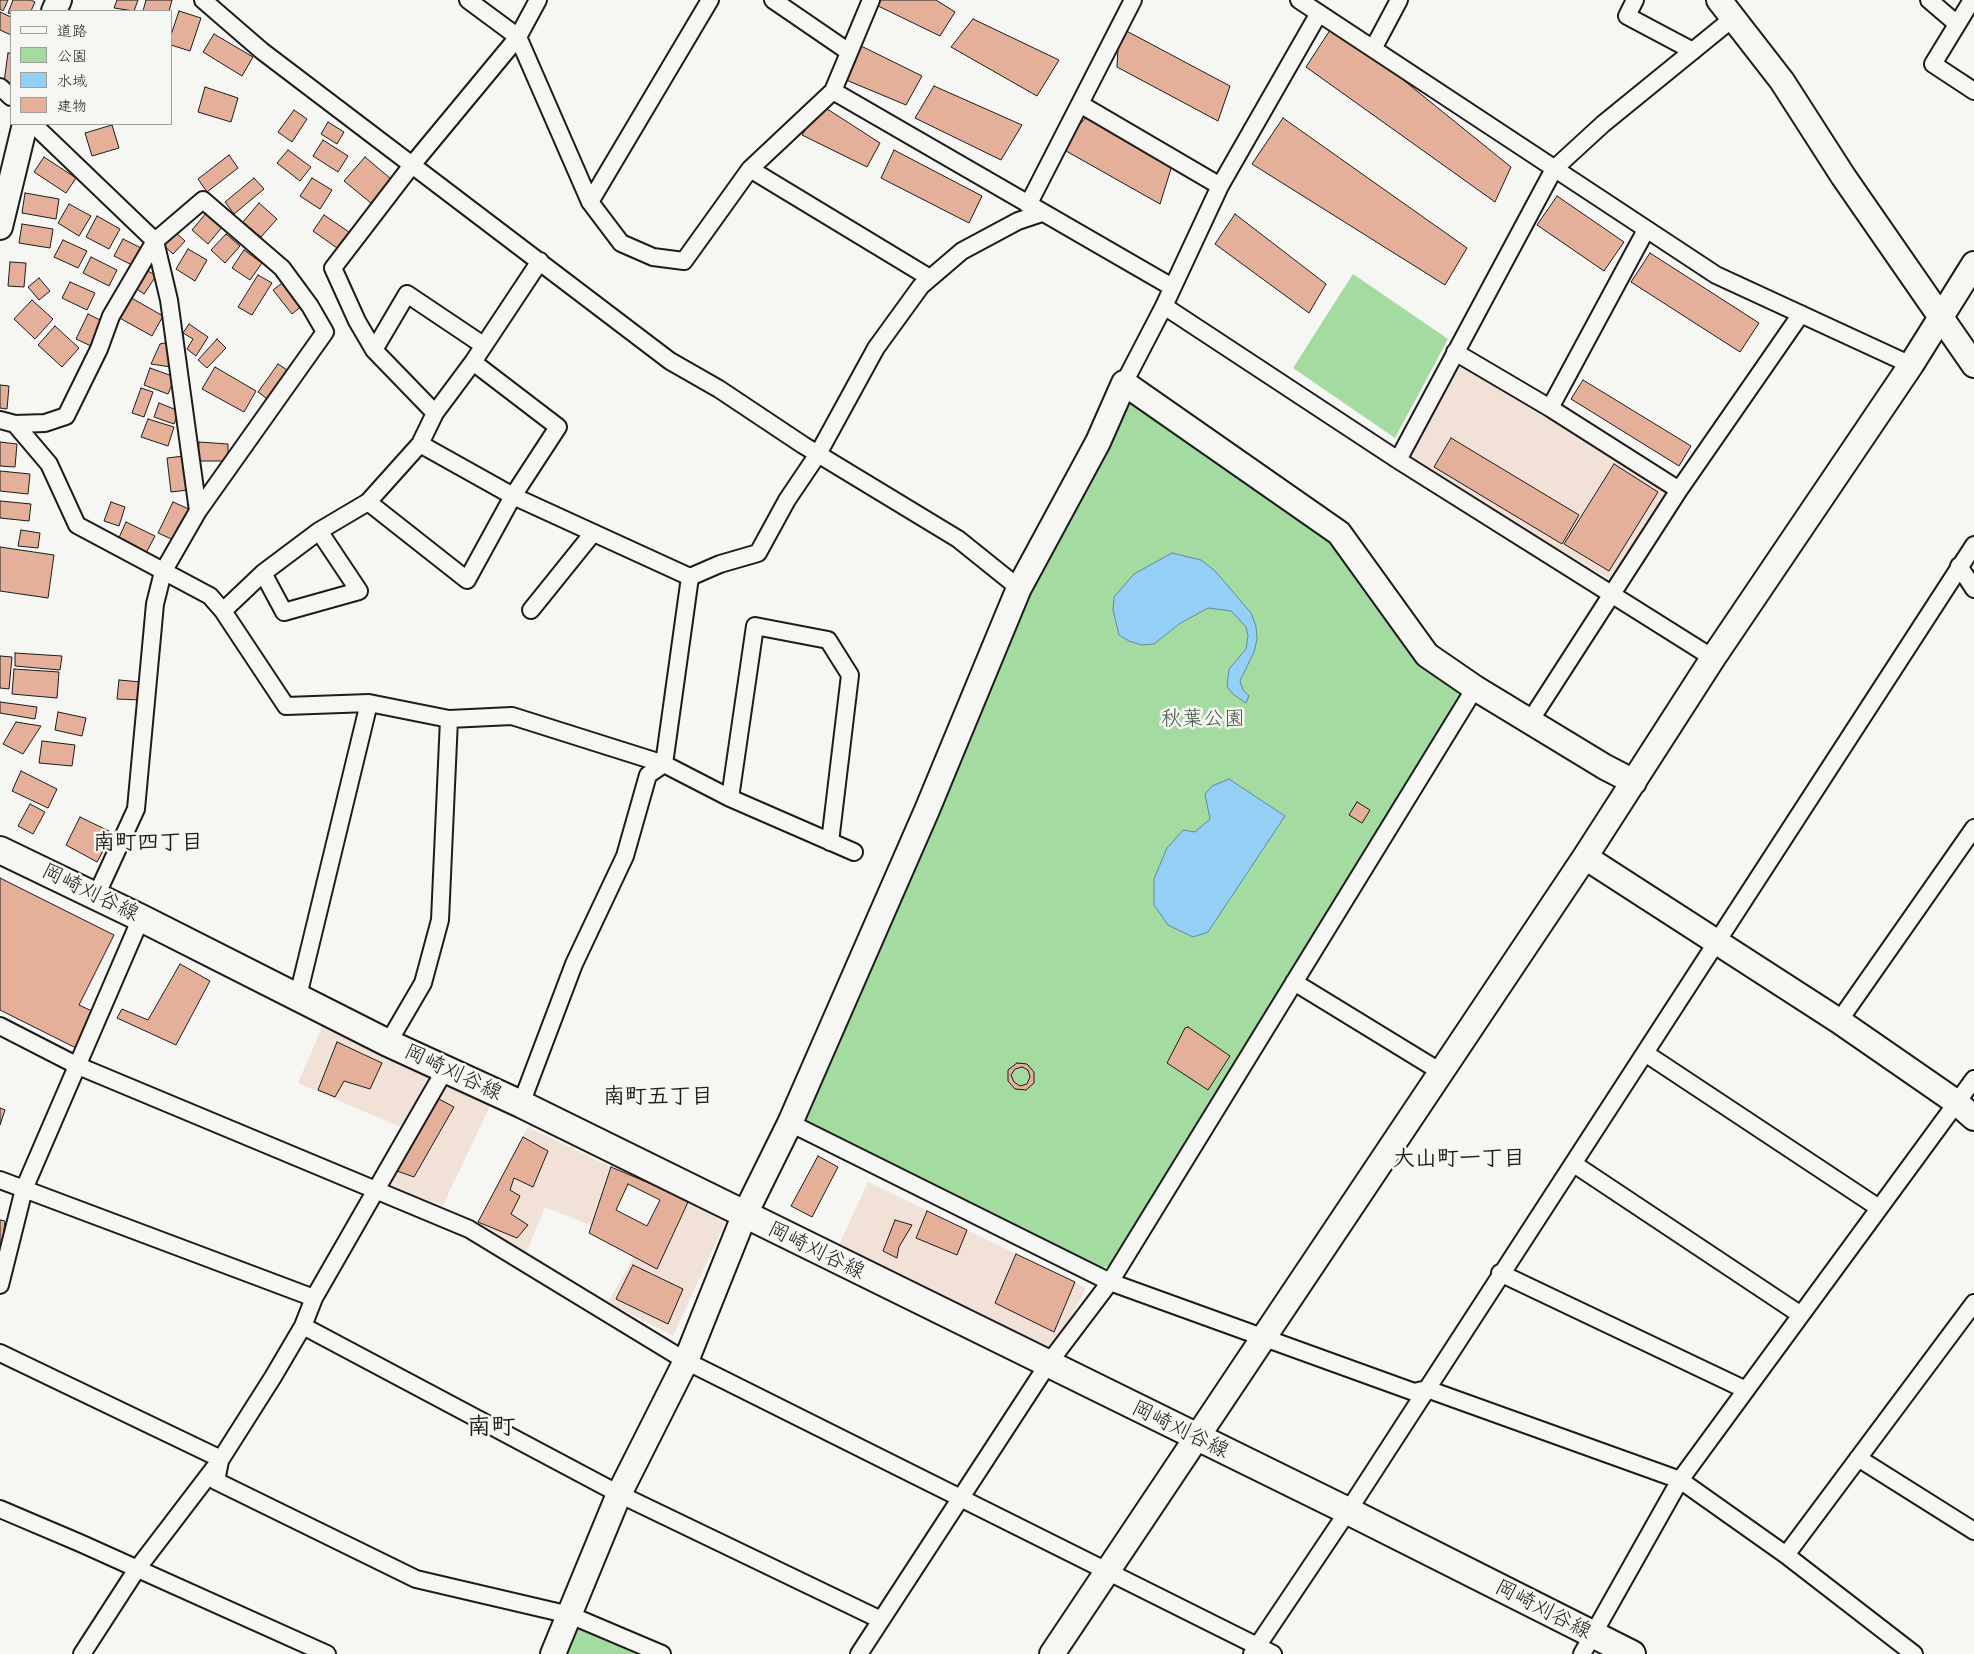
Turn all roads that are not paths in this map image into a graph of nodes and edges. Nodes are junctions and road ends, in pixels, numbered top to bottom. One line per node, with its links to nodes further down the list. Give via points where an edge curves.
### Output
1 (203, 0): 27 (street, via 262,51)
2 (468, 0): 16 (street)
3 (538, 0): 16 (street)
4 (710, 0): 31 (street)
5 (773, 0): 19 (street)
6 (871, 0): 19 (street)
7 (1133, 0): 24 (street)
8 (1299, 0): 14 (street)
9 (1400, 0): 17 (street)
10 (1635, 0): 18 (street, via 1627,16)
11 (1929, 0): 15 (street)
12 (1972, 0): 15 (street)
13 (1726, 9): 18 (street); 42 (street, via 1782,81)
14 (1319, 13): 17 (street); 30 (street)
15 (1957, 24): 21 (street, via 1933,64)
16 (518, 37): 27 (street); 31 (street)
17 (1373, 49): 29 (street)
18 (1693, 51): 29 (street, via 1603,124)
19 (849, 52): 22 (street)
20 (0, 87): 23 (street)
21 (1974, 91)
22 (833, 92): 28 (street); 32 (street)
23 (10, 96)
24 (1080, 104): 30 (street); 32 (street)
25 (25, 125): 33 (street)
26 (34, 125): 35 (street)
27 (412, 165): 36 (street); 44 (street, via 333,268)
28 (750, 169): 31 (street, via 684,261 653,257 621,243); 38 (street)
29 (1554, 169): 34 (street); 45 (street)
30 (1220, 186): 39 (street)
31 (590, 202)
32 (1035, 209): 38 (street, via 962,251); 39 (street)
33 (0, 227)
34 (1646, 230): 41 (street, via 1716,276); 50 (street)
35 (155, 241): 52 (street, via 111,316 99,349 66,416 45,423); 59 (street, via 170,308); 59 (street, via 203,200 282,268 325,332)
36 (540, 261): 43 (street); 54 (street, via 670,361)
37 (1974, 264): 42 (street)
38 (930, 278): 54 (street, via 876,348)
39 (1172, 287): 40 (street)
40 (1164, 306): 49 (street); 55 (street)
41 (1801, 314): 47 (street); 56 (street)
42 (1941, 317): 47 (street); 48 (street)
43 (482, 345): 44 (street, via 407,294); 46 (street)
44 (374, 350): 51 (street)
45 (1455, 352): 50 (street); 55 (street)
46 (473, 362): 51 (street); 57 (street, via 558,427)
47 (1911, 365): 72 (street)
48 (1974, 365)
49 (1124, 383): 67 (street, via 1098,442); 73 (street, via 1339,533 1427,656)
50 (1550, 408): 56 (street)
51 (435, 413): 53 (street)
52 (8, 422): 64 (street, via 49,464 77,526)
53 (420, 444): 57 (street); 58 (street)
54 (818, 454): 66 (street, via 787,500 758,553); 67 (street, via 958,540)
55 (1398, 460): 69 (street)
56 (1679, 490): 69 (street)
57 (513, 496): 58 (street, via 467,580); 61 (street)
58 (368, 502): 60 (street)
59 (198, 511): 64 (street)
60 (319, 531): 65 (street); 65 (street, via 359,591 284,612)
61 (593, 533): 66 (street); 70 (street)
62 (1974, 545): 63 (street)
63 (1959, 566): 68 (street); 87 (street)
64 (163, 572): 71 (street, via 210,596); 85 (street, via 155,604 136,808)
65 (263, 573): 71 (street)
66 (690, 577): 77 (street)
67 (1019, 588): 101 (street, via 927,810)
68 (1974, 589)
69 (1611, 595): 72 (street); 76 (street)
70 (531, 610)
71 (223, 611): 74 (street, via 286,706)
72 (1713, 658): 78 (street)
73 (1475, 688): 76 (street); 88 (street)
74 (369, 702): 75 (street); 89 (street)
75 (449, 719): 77 (street, via 512,716); 92 (street, via 440,920 422,983)
76 (1530, 721): 78 (street)
77 (664, 764): 79 (street); 99 (street, via 648,775 625,856 574,964)
78 (1634, 782): 84 (street)
79 (730, 798): 81 (street); 81 (street, via 755,626 828,640 850,675)
80 (1974, 828): 90 (street)
81 (830, 842): 83 (street)
82 (0, 850): 85 (main road, 岡崎刈谷線)
83 (854, 852)
84 (1585, 857): 87 (street); 96 (street)
85 (96, 896): 86 (main road, 岡崎刈谷線)
86 (141, 918): 89 (main road, 岡崎刈谷線); 94 (street)
87 (1717, 942): 90 (street); 93 (street)
88 (1294, 982): 96 (street); 109 (street)
89 (298, 996): 92 (main road, 岡崎刈谷線)
90 (1838, 1021): 98 (street)
91 (0, 1026): 94 (street)
92 (388, 1043): 95 (main road, 岡崎刈谷線)
93 (1644, 1053): 102 (street); 106 (street)
94 (76, 1065): 104 (street); 105 (street)
95 (446, 1068): 99 (main road, 岡崎刈谷線); 105 (street)
96 (1441, 1072): 115 (street)
97 (1974, 1079): 98 (street)
98 (1956, 1102): 100 (street); 106 (street)
99 (521, 1104): 107 (main road, 岡崎刈谷線)
100 (1974, 1118)
101 (790, 1123): 107 (street); 109 (street)
102 (1574, 1164): 108 (street); 113 (street)
103 (0, 1180): 104 (street)
104 (24, 1189): 110 (street); 111 (street)
105 (375, 1190): 111 (street); 117 (street, via 469,1229)
106 (1879, 1208): 113 (street)
107 (744, 1216): 117 (street); 118 (main road, 岡崎刈谷線)
108 (1500, 1273): 119 (street); 120 (street)
109 (1110, 1282): 115 (street); 118 (street)
110 (0, 1285)
111 (314, 1298): 114 (street)
112 (1974, 1303): 122 (street)
113 (1801, 1315): 120 (street)
114 (303, 1326): 123 (street); 125 (street)
115 (1264, 1337): 119 (street, via 1414,1392); 121 (street)
116 (0, 1352): 123 (street)
117 (686, 1362): 125 (street); 126 (street)
118 (1048, 1364): 121 (main road, 岡崎刈谷線); 126 (street)
119 (1427, 1389): 124 (street); 128 (street)
120 (1746, 1390): 124 (street)
121 (1196, 1438): 128 (main road, 岡崎刈谷線); 132 (street)
122 (1858, 1458): 129 (street); 130 (street)
123 (221, 1459): 131 (street); 133 (street, via 216,1481 416,1580)
124 (1680, 1480): 130 (street); 135 (street)
125 (619, 1494): 133 (street); 134 (street)
126 (961, 1497): 132 (street); 134 (street)
127 (0, 1509): 131 (street)
128 (1348, 1511): 135 (main road, 岡崎刈谷線); 136 (street)
129 (1974, 1531)
130 (1786, 1555): 145 (street)
131 (137, 1569): 137 (street); 138 (street)
132 (1106, 1573): 136 (street); 142 (street)
133 (570, 1615): 139 (street); 140 (street)
134 (881, 1620): 141 (street)
135 (1588, 1645): 144 (main road, 岡崎刈谷線)
136 (1255, 1650): 143 (street)
137 (82, 1654)
138 (327, 1654)
139 (553, 1654)
140 (662, 1654)
141 (859, 1654)
142 (1052, 1654)
143 (1273, 1654)
144 (1632, 1654)
145 (1914, 1654)

